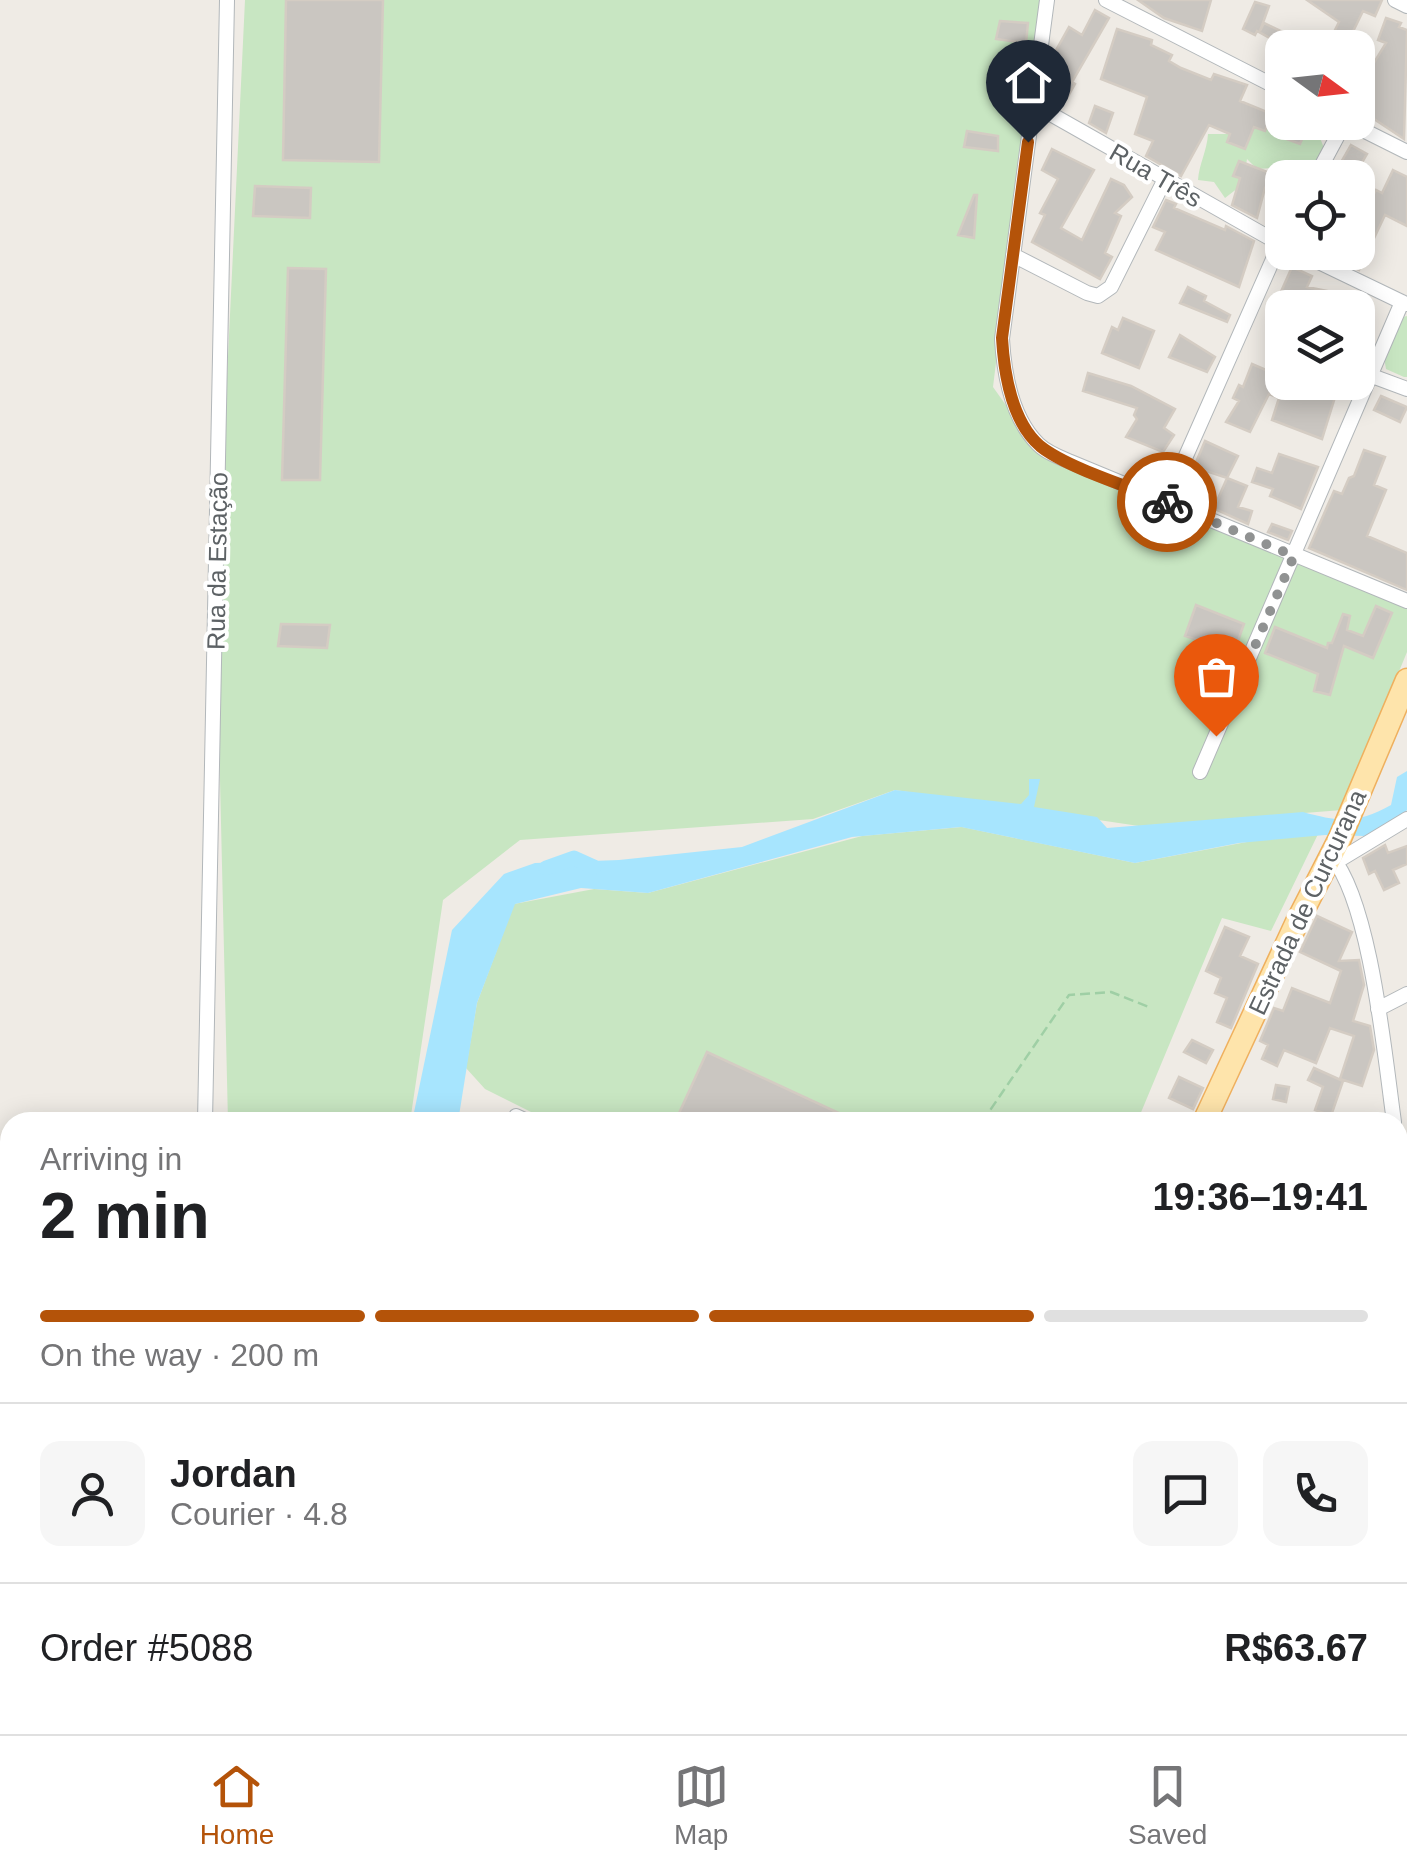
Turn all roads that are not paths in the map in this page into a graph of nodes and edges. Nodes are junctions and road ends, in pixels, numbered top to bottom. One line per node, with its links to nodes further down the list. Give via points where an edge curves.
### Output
1 (227, 0): 29 (street, Rua da Estação)
2 (1048, 0): 7 (street)
3 (1106, 0): 6 (street)
4 (1395, 0): 5 (street)
5 (1407, 6)
6 (1265, 81)
7 (1033, 104): 10 (street, Rua Três); 12 (street)
8 (1375, 136): 9 (street)
9 (1407, 152)
10 (1164, 181): 11 (street, Rua Três); 12 (street, via 1106,293 1088,292)
11 (1265, 233)
12 (1013, 255): 20 (street, via 1003,362 1026,429 1055,454)
13 (1269, 270): 20 (street)
14 (1335, 270): 15 (street)
15 (1404, 303): 16 (street)
16 (1375, 369)
17 (1375, 377): 18 (street)
18 (1407, 389)
19 (1362, 400): 21 (street)
20 (1166, 501): 21 (street)
21 (1294, 556): 22 (street); 24 (street)
22 (1407, 601)
23 (1407, 680): 26 (main road, Estrada de Curcurana)
24 (1200, 772)
25 (1407, 818): 26 (street)
26 (1336, 852): 28 (street, via 1356,906); 30 (main road, Estrada de Curcurana)
27 (1407, 994): 28 (street)
28 (1378, 1010): 31 (street)
29 (205, 1112)
30 (1209, 1112)
31 (1393, 1112)

